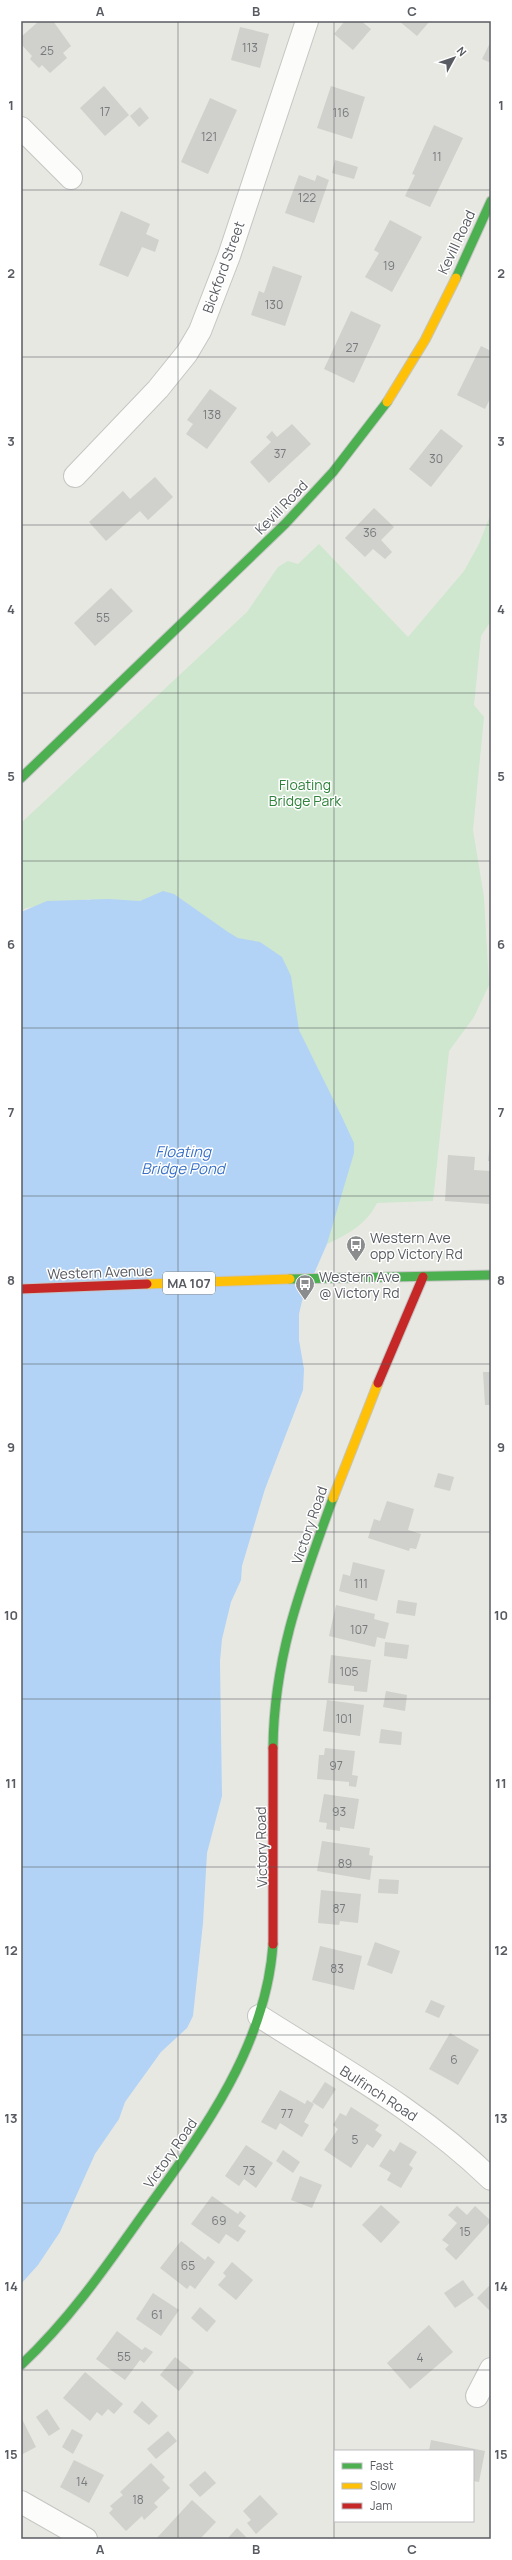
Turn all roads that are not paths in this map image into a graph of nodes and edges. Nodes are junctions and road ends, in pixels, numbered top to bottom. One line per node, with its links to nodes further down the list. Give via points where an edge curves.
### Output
1 (307, 21): 5 (street, Bickford Street, via 229,256 200,330 187,353 158,389)
2 (21, 128): 3 (street)
3 (71, 178)
4 (491, 201): 6 (street, Kevill Road, via 438,314 411,364 363,434 312,495 237,573)
5 (75, 476)
6 (21, 778)
7 (491, 1275): 8 (street, Western Avenue / MA 107)
8 (423, 1277): 9 (street, Western Avenue / MA 107, via 358,1276); 10 (street, Victory Road, via 325,1518 289,1626 280,1665 273,1745 275,1911 269,1976)
9 (21, 1289)
10 (259, 2016): 11 (street, Bulfinch Road, via 396,2101 456,2147); 12 (street, Victory Road, via 241,2063 224,2097 198,2138 85,2297 51,2338)
11 (491, 2179)
12 (21, 2365)
13 (491, 2369): 14 (street)
14 (477, 2396)
15 (21, 2502): 16 (street)
16 (86, 2539)

